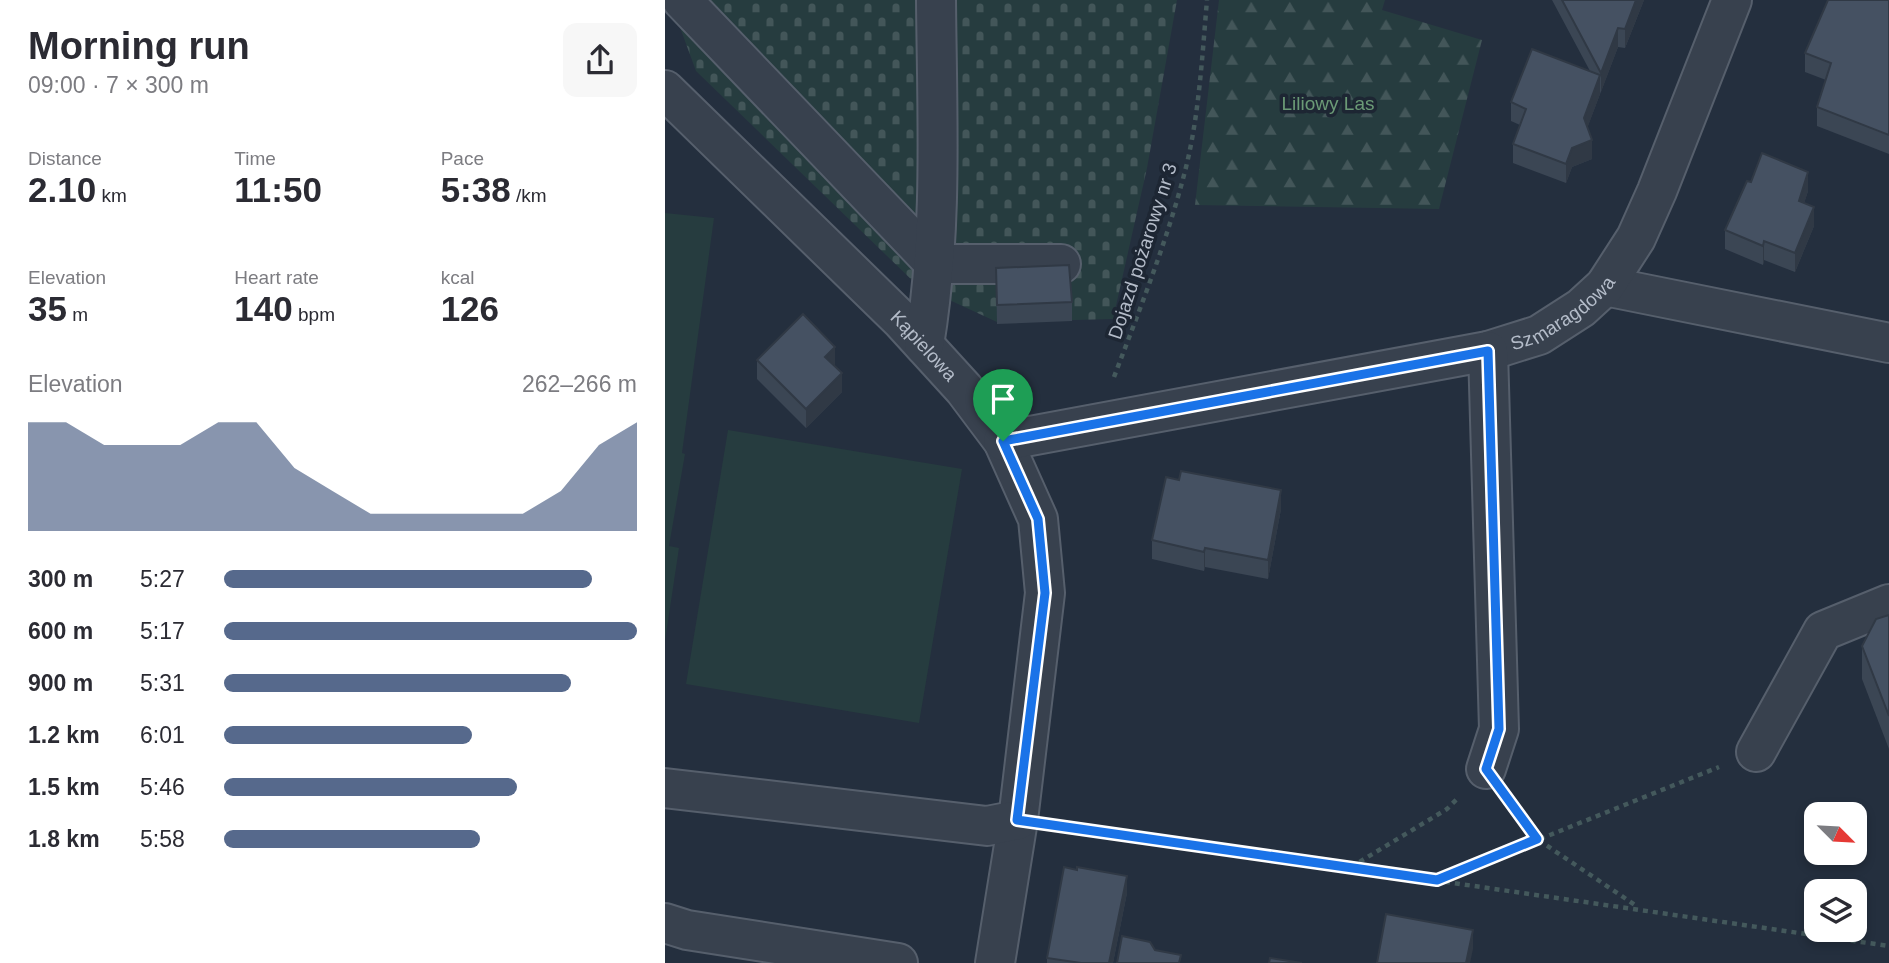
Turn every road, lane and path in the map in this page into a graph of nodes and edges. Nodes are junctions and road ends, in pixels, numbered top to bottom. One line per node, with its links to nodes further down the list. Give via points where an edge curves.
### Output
1 (682, 0): 6 (street)
2 (936, 0): 6 (street)
3 (1207, 0): 12 (path, Dojazd pożarowy nr 3, via 1185,173)
4 (1732, 0): 8 (street, Szmaragdowa, via 1657,191 1636,238)
5 (665, 90): 10 (street, Kąpielowa)
6 (935, 264): 7 (street); 10 (street)
7 (1061, 264)
8 (1605, 286): 9 (street); 11 (street, Szmaragdowa, via 1539,335)
9 (1889, 343)
10 (924, 345): 13 (street, Kąpielowa)
11 (1488, 351): 12 (street, Szmaragdowa); 16 (street, via 1499,729)
12 (1096, 424): 13 (street, Szmaragdowa)
13 (1003, 441): 18 (street, Kąpielowa, via 1038,519 1045,593)
14 (1889, 604): 15 (street, via 1823,631)
15 (1756, 752): 19 (path)
16 (1486, 769): 19 (path); 20 (path, via 1447,809)
17 (665, 788): 18 (street, via 987,826)
18 (1017, 820): 20 (path); 26 (street, Kąpielowa)
19 (1537, 839): 21 (path); 22 (path)
20 (1351, 867): 21 (path)
21 (1437, 880): 22 (path)
22 (1642, 910): 24 (path)
23 (687, 939): 25 (street)
24 (1889, 946)
25 (898, 963)
26 (995, 963)

